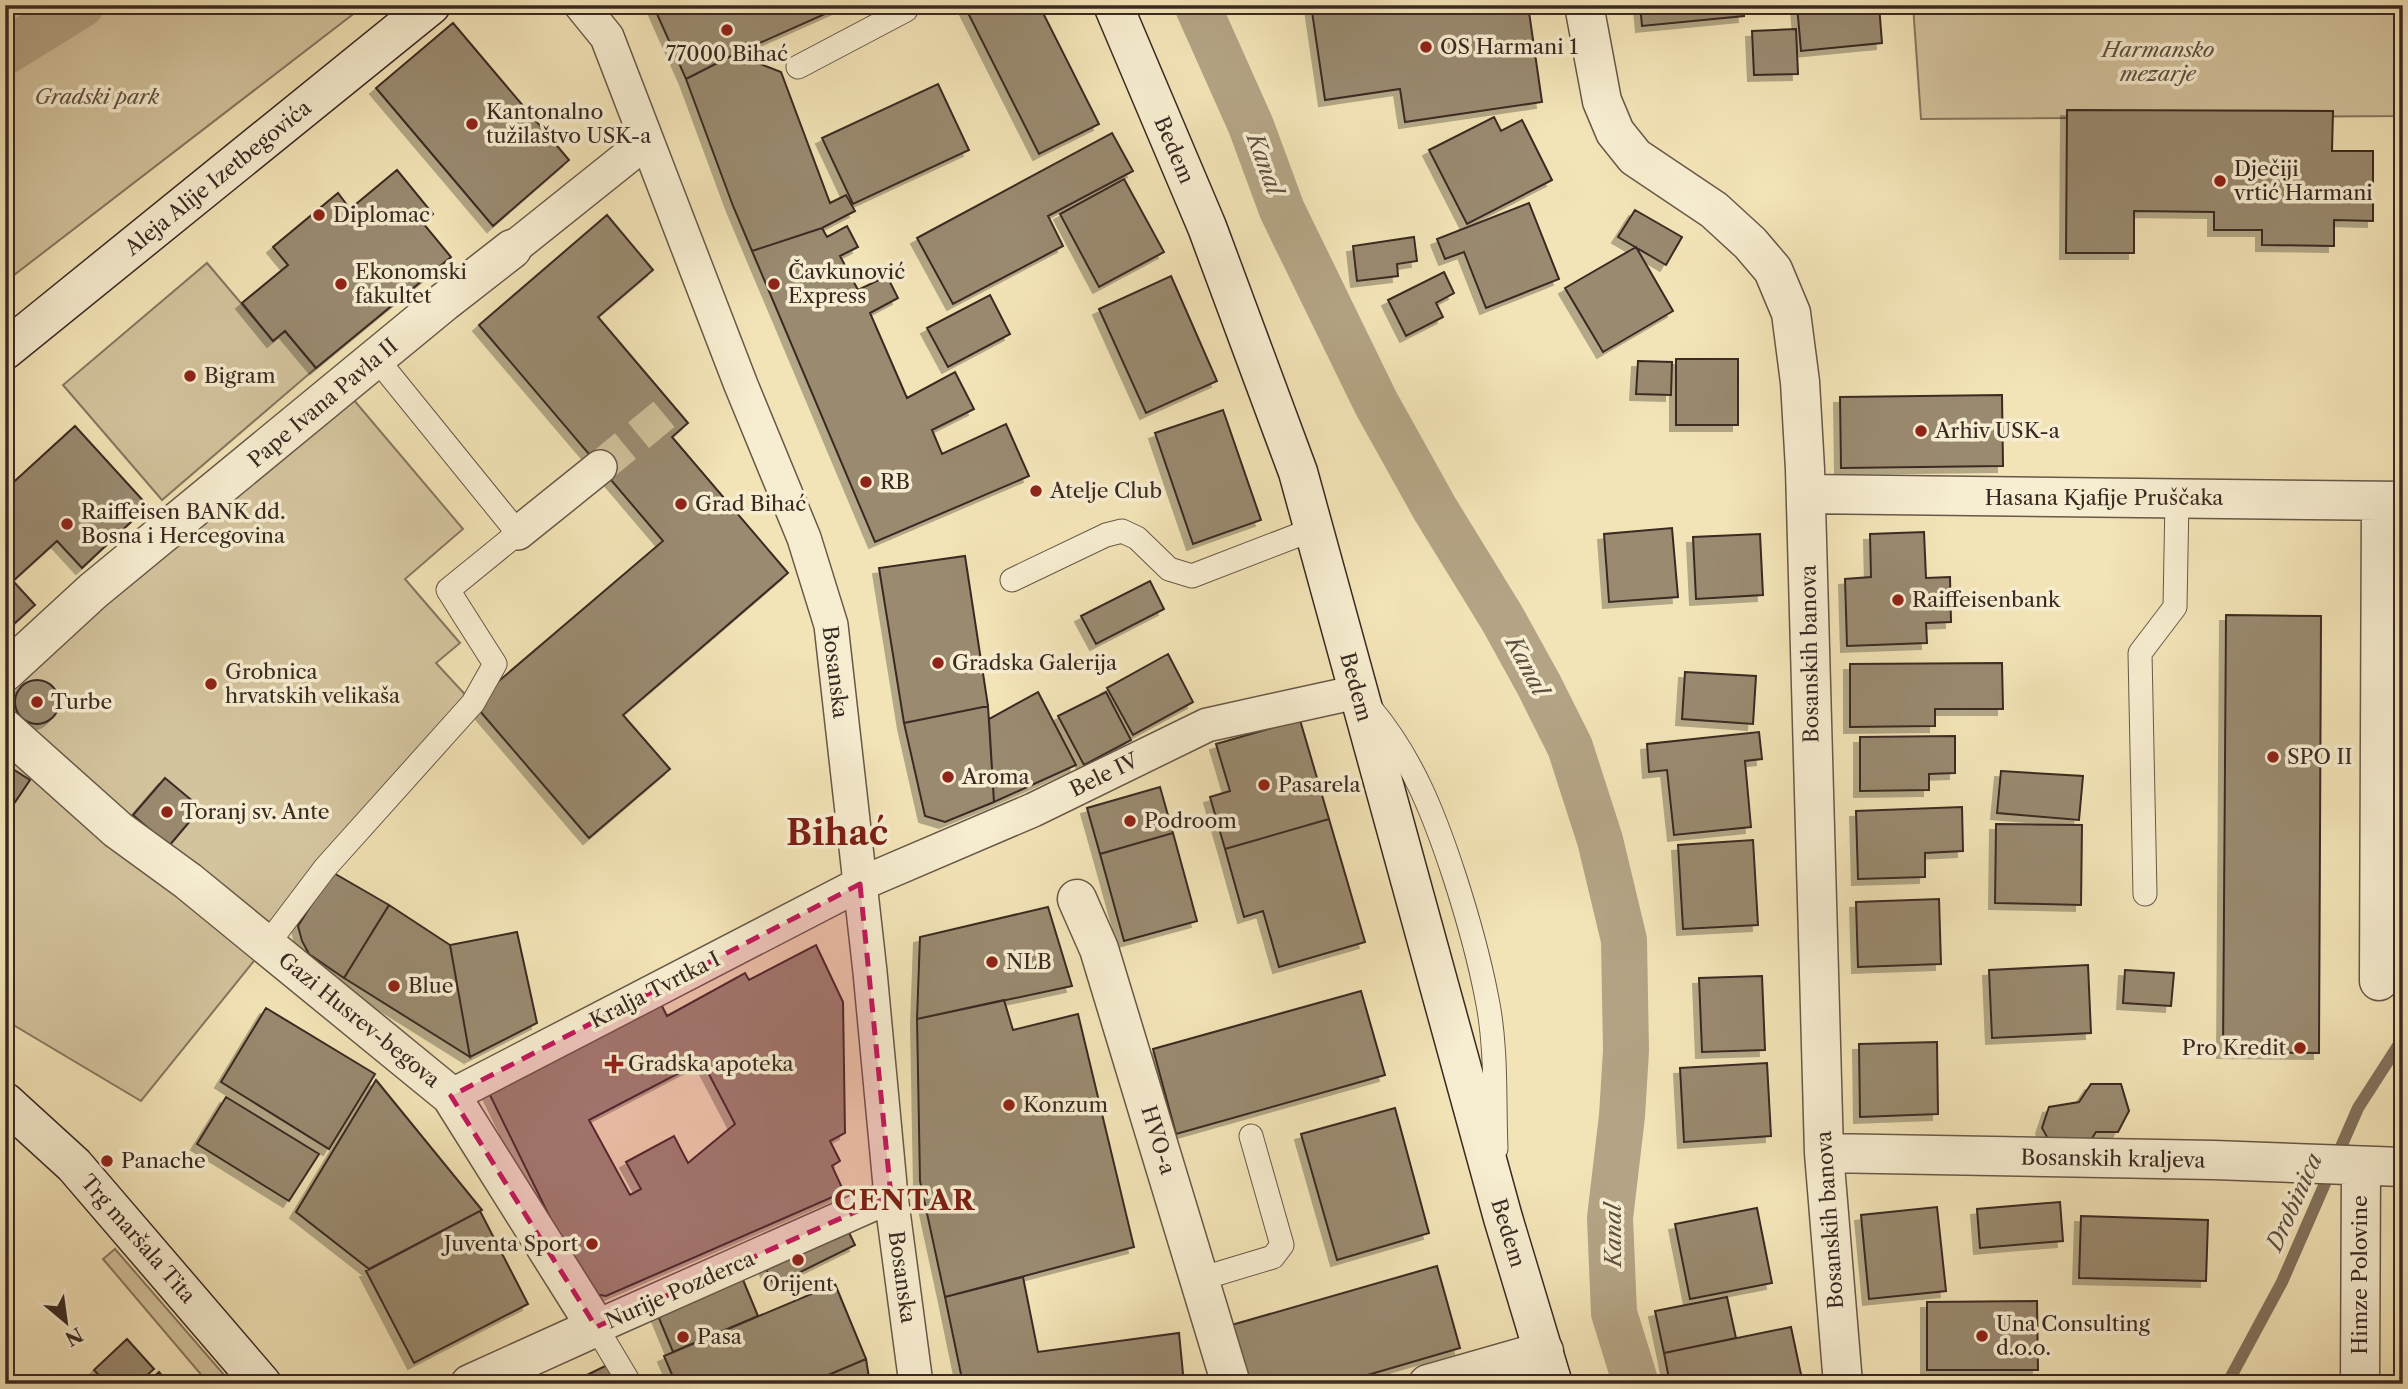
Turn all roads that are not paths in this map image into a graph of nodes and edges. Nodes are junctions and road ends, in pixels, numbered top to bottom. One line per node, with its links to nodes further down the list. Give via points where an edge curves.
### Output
1 (431, 5): 9 (street, Aleja Alije Izetbegovića)
2 (581, 5): 7 (street, Bosanska, via 607,37)
3 (908, 5): 6 (lane)
4 (1113, 5): 15 (street, Bedem, via 1207,227 1298,472)
5 (1584, 5): 12 (street, Bosanskih banova, via 1602,101 1615,132 1635,158 1714,209 1773,270 1791,313)
6 (798, 67)
7 (647, 141): 8 (street, Pape Ivana Pavla II); 21 (street, Bosanska, via 804,538 831,625)
8 (512, 249): 10 (street, Pape Ivana Pavla II)
9 (5, 350)
10 (376, 358): 16 (lane); 18 (street, Pape Ivana Pavla II, via 93,591)
11 (600, 467): 16 (street)
12 (1806, 494): 13 (street, Hasana Kjafije Pruščaka); 29 (street, Bosanskih banova)
13 (2177, 499): 14 (street, Hasana Kjafije Pruščaka); 22 (lane, via 2175,607 2140,653)
14 (2392, 501): 25 (street)
15 (1314, 529): 17 (lane, via 1192,576 1169,569 1137,538 1122,531); 19 (street, Bedem)
16 (518, 533): 24 (lane, via 448,590 495,664 473,703 325,868)
17 (1012, 580)
18 (5, 672)
19 (1357, 692): 21 (street, Bele IV, via 1207,725 1032,810); 35 (street, Bedem)
20 (5, 729): 24 (street, Gazi Husrev-begova, via 118,830)
21 (860, 884): 26 (street, Kralja Tvrtka I, via 636,1008); 32 (street, Bosanska)
22 (2145, 894)
23 (1076, 899): 33 (street, HVO-a, via 1100,949)
24 (266, 946): 26 (street, Gazi Husrev-begova)
25 (2379, 981)
26 (451, 1096): 34 (street, Gazi Husrev-begova)
27 (5, 1102): 36 (street, Trg maršala Tita, via 74,1165)
28 (1251, 1136): 33 (lane, via 1282,1245 1273,1257)
29 (1824, 1153): 30 (street, Bosanskih kraljeva); 42 (street, Bosanskih banova)
30 (2354, 1166): 31 (street, Bosanskih kraljeva); 43 (street, Himze Polovine)
31 (2403, 1167)
32 (891, 1196): 34 (street, Nurije Pozderca); 39 (street, Bosanska)
33 (1200, 1279): 40 (street, HVO-a)
34 (596, 1327): 37 (street, Nurije Pozderca); 38 (lane, Gazi Husrev-begova)
35 (1548, 1367): 41 (street)
36 (262, 1384)
37 (470, 1384)
38 (630, 1384)
39 (916, 1384)
40 (1231, 1384)
41 (1428, 1384)
42 (1843, 1384)
43 (2360, 1384)

